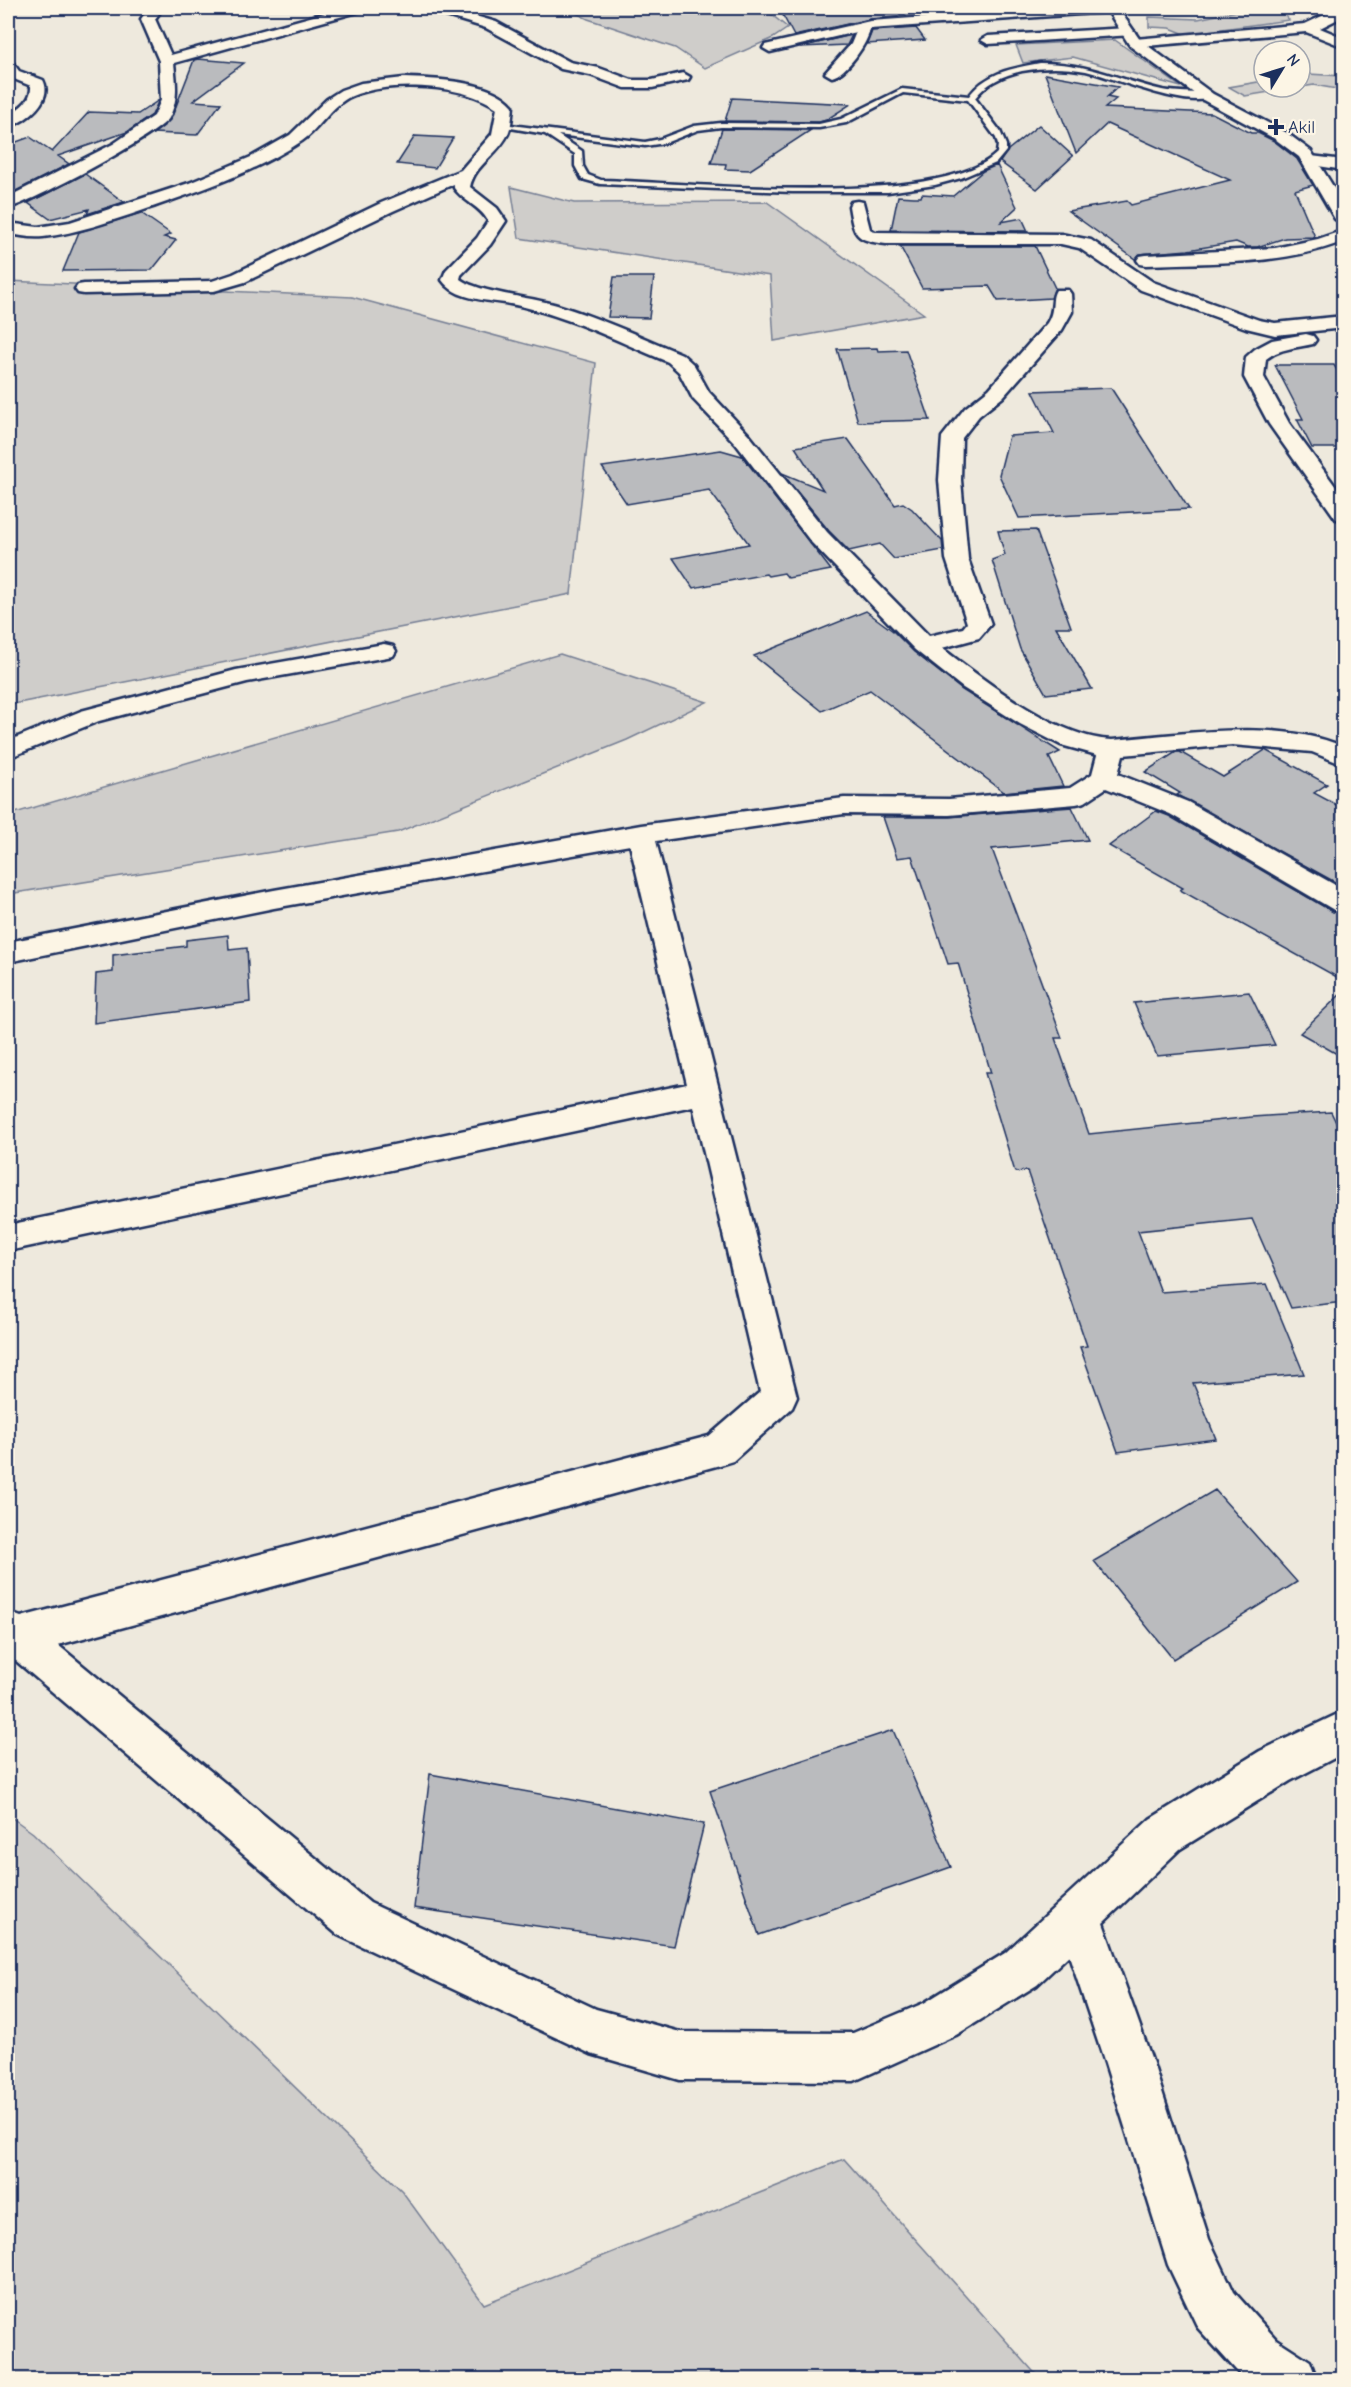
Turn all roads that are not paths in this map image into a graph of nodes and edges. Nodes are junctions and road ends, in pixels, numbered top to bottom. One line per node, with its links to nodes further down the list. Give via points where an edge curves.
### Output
1 (156, 8): 12 (street, via 148,19)
2 (356, 8): 12 (street)
3 (435, 8): 15 (street, via 491,25 566,66 594,71 630,85)
4 (1111, 8): 6 (street); 8 (street)
5 (1344, 11): 7 (street)
6 (864, 26): 11 (street); 14 (street, via 857,45)
7 (1308, 28): 8 (street, via 1242,35); 10 (street)
8 (1132, 37): 9 (street); 17 (street)
9 (988, 40)
10 (1344, 43)
11 (770, 48)
12 (166, 61): 24 (street, via 170,89 161,118 101,157)
13 (8, 66): 18 (street, via 14,74 38,83 41,89 27,109)
14 (832, 73)
15 (683, 77)
16 (971, 98): 17 (lane, via 997,76 1047,64 1084,68 1168,94); 20 (lane, via 902,91 843,121 819,126 709,126 645,144); 20 (lane, via 1000,135 1001,155 967,174 906,187 847,191 600,182 585,177 579,166 579,153)
17 (1209, 98): 21 (street, via 1281,135)
18 (8, 122)
19 (503, 126): 20 (lane); 23 (street, via 492,146); 27 (street, via 505,106 488,94 424,83 378,84 346,93 299,136 269,155 202,184 76,226 37,232)
20 (548, 132)
21 (1311, 161): 22 (street); 26 (street)
22 (1344, 165)
23 (467, 173): 30 (street, via 214,286); 35 (street, via 462,188 492,211 497,221 484,241 452,274 455,285 471,292 531,303 681,363 700,395 743,440 819,537)
24 (8, 202)
25 (857, 206): 32 (street, via 862,231 870,237 1061,239 1085,244 1148,286 1253,324 1275,329)
26 (1344, 219)
27 (8, 228)
28 (1344, 235): 29 (street, via 1307,248)
29 (1146, 260)
30 (84, 289)
31 (1062, 294): 35 (street, via 1063,312 1055,326 952,437 950,480 957,559 979,624 971,633)
32 (1344, 322)
33 (1344, 336): 34 (street, via 1284,342 1265,348 1256,357 1254,377 1279,424)
34 (1344, 514)
35 (924, 645): 37 (street, via 972,683 1029,719 1070,740)
36 (384, 651): 38 (street, via 234,678 90,716)
37 (1112, 748): 39 (street, via 1232,737 1317,745); 40 (street)
38 (8, 750)
39 (1344, 757)
40 (1104, 778): 41 (street, via 1076,796 949,807 844,806); 42 (street, via 1179,808)
41 (641, 834): 43 (street, via 273,899); 44 (street)
42 (1344, 903)
43 (8, 952)
44 (705, 1092): 45 (street); 46 (street, via 779,1397 720,1449)
45 (8, 1238)
46 (13, 1634): 48 (street, via 354,1919 591,2031 680,2056 854,2057 940,2019 1021,1969)
47 (1344, 1731): 48 (street, via 1275,1766 1165,1834)
48 (1078, 1916): 49 (street, via 1186,2247 1216,2310 1258,2357)
49 (1291, 2379)

